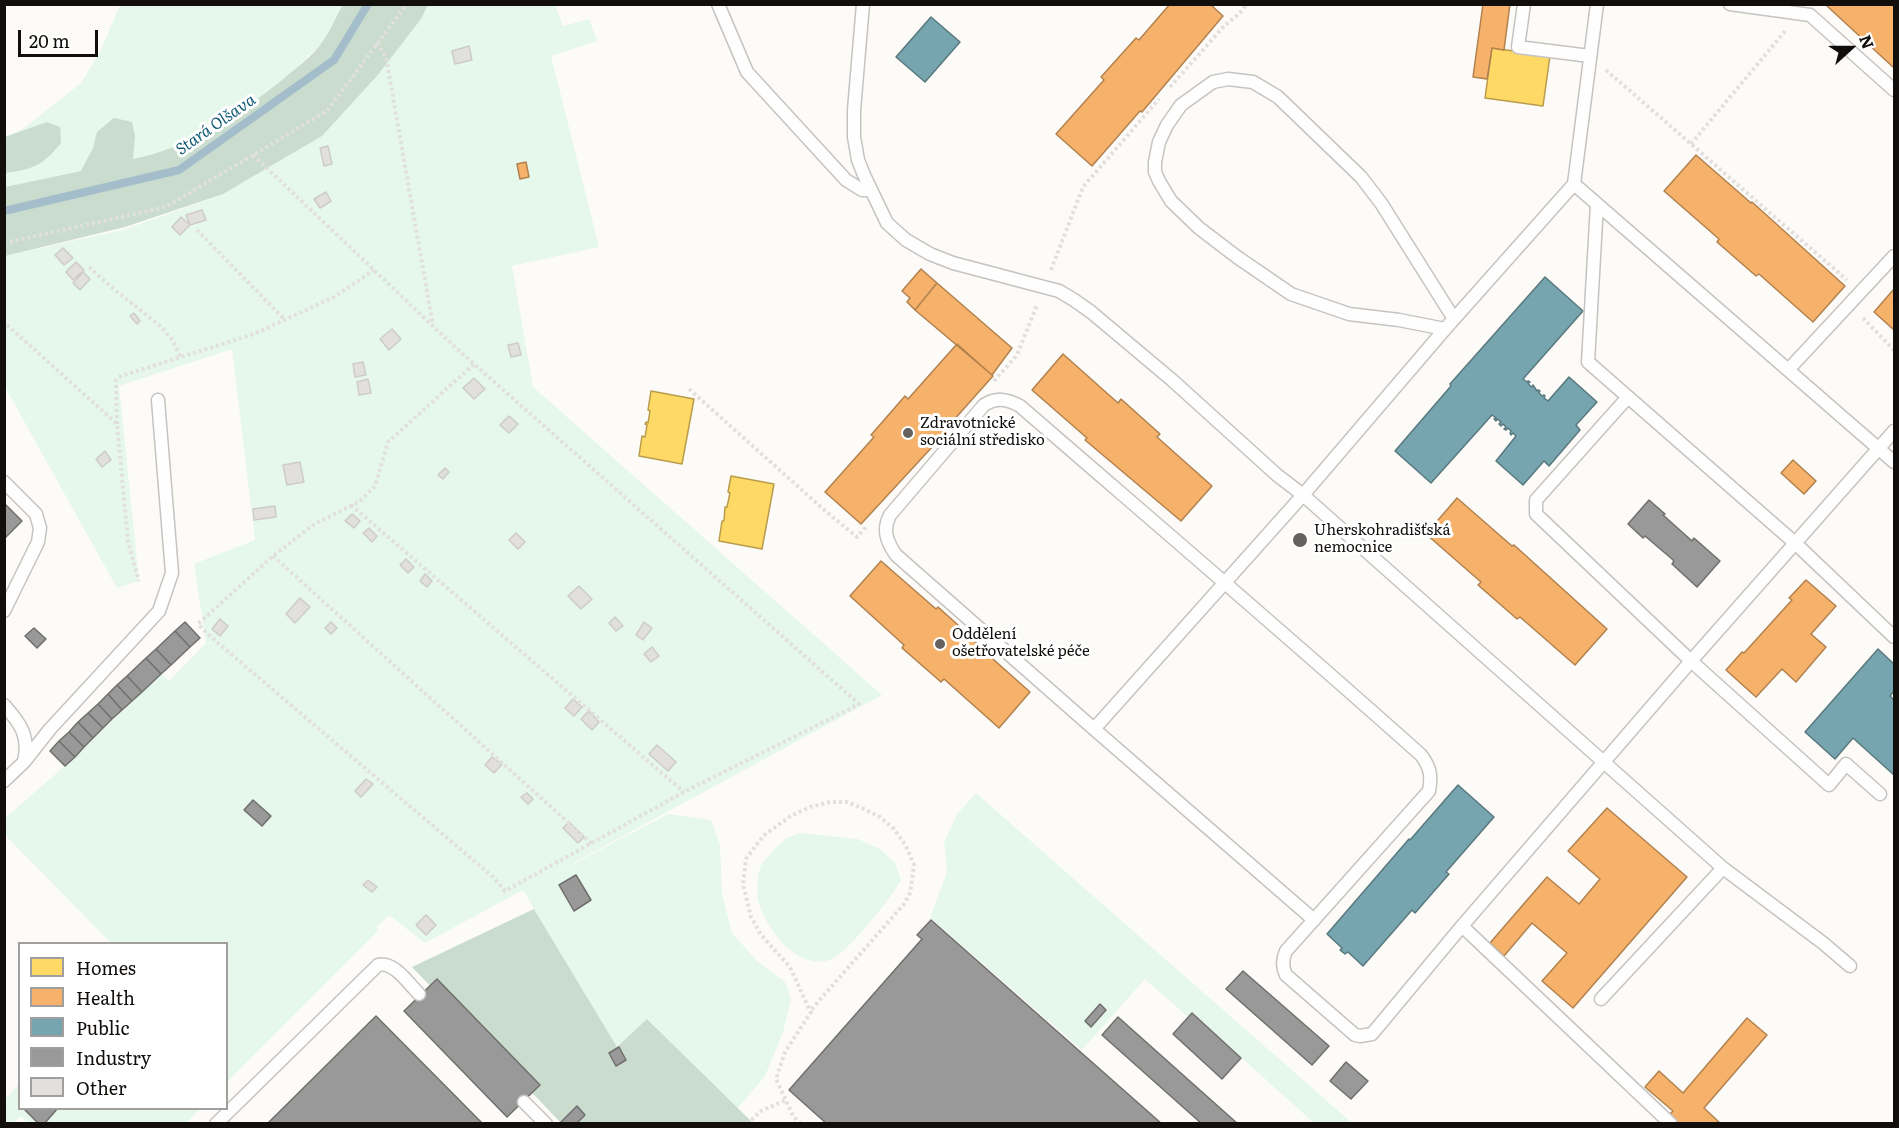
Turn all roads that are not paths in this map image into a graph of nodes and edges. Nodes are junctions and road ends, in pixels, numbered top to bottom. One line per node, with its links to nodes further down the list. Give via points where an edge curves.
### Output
1 (718, 4): 9 (lane, via 747,72 846,180 862,190)
2 (862, 4): 9 (lane, via 854,137)
3 (1524, 4): 6 (lane, via 1518,46)
4 (1597, 4): 6 (lane)
5 (1730, 4): 7 (lane, via 1810,15)
6 (1590, 56): 8 (lane)
7 (1894, 90)
8 (1574, 184): 10 (lane); 12 (lane)
9 (870, 190): 21 (lane, via 888,223 930,254 1059,291 1091,312)
10 (1597, 204): 14 (lane); 15 (lane, via 1588,362)
11 (1894, 256): 14 (lane)
12 (1454, 319): 13 (lane); 13 (lane, via 1382,203 1361,177 1278,97 1253,82 1228,79 1213,82 1181,105 1159,142 1155,172 1171,201 1199,228 1291,294 1349,314)
13 (1445, 329): 21 (lane)
14 (1789, 369): 18 (lane)
15 (1628, 398): 22 (lane); 26 (lane, via 1536,500 1536,514)
16 (158, 400): 29 (lane, via 172,573 159,611)
17 (1894, 431): 18 (lane)
18 (1879, 449): 19 (lane); 22 (lane)
19 (1894, 462)
20 (4, 482): 24 (lane, via 36,514 40,528 38,542)
21 (1303, 495): 23 (lane); 30 (lane)
22 (1795, 543): 25 (lane); 26 (lane)
23 (1224, 583): 28 (lane); 28 (lane, via 1020,406 1003,399 984,405 890,515 885,526 887,541 896,555); 34 (lane, via 1412,747 1431,771 1429,791)
24 (4, 611)
25 (1894, 637)
26 (1691, 661): 30 (lane); 32 (lane, via 1829,785 1846,764)
27 (4, 705): 29 (lane, via 21,726)
28 (1094, 729): 34 (lane)
29 (24, 762): 31 (lane)
30 (1602, 763): 33 (lane); 35 (lane)
31 (4, 781)
32 (1880, 795)
33 (1723, 868): 36 (lane); 38 (lane)
34 (1314, 920): 35 (lane, via 1286,951 1283,969 1346,1028 1360,1036 1376,1030)
35 (1462, 926): 42 (lane)
36 (1850, 966)
37 (419, 994): 40 (lane, via 391,966 378,965)
38 (1601, 999)
39 (524, 1102): 41 (lane)
40 (216, 1124)
41 (546, 1124)
42 (1671, 1124)

